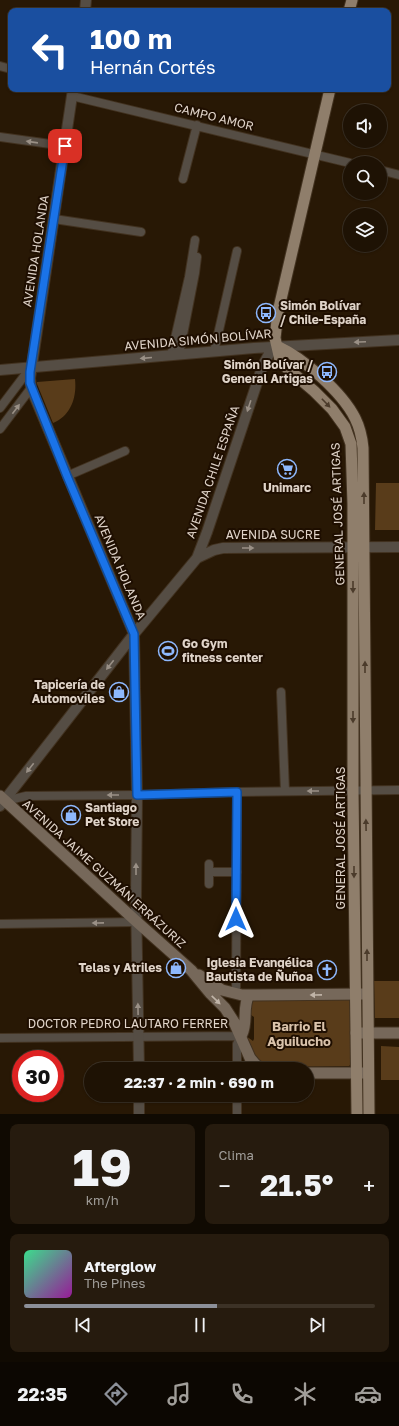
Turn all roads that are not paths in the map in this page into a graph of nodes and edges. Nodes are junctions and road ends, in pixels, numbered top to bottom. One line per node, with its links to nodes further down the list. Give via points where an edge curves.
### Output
1 (73, 92): 3 (street, CAMPO AMOR); 5 (street, AVENIDA HOLANDA)
2 (329, 92): 6 (main road)
3 (196, 125): 6 (street, CAMPO AMOR); 10 (street)
4 (0, 137): 5 (street, one-way to 4)
5 (65, 146): 11 (street, AVENIDA HOLANDA)
6 (314, 154): 7 (street, CAMPO AMOR); 16 (main road, via 277,319)
7 (343, 161)
8 (387, 172): 9 (street)
9 (399, 175)
10 (183, 179)
11 (54, 218): 12 (street); 19 (street, AVENIDA HOLANDA)
12 (141, 232)
13 (197, 241): 18 (street, via 195,273)
14 (237, 251): 17 (street)
15 (399, 340): 16 (street, AVENIDA SIMÓN BOLÍVAR, one-way to 16)
16 (276, 346): 17 (street, AVENIDA SIMÓN BOLÍVAR); 26 (street, AVENIDA CHILE ESPAÑA, one-way to 26, via 263,365); 27 (main road, GENERAL JOSÉ ARTIGAS, via 280,360 323,400 348,432)
17 (214, 352): 18 (street, AVENIDA SIMÓN BOLÍVAR)
18 (175, 356): 19 (street, AVENIDA SIMÓN BOLÍVAR, one-way to 19)
19 (31, 367): 20 (street, AVENIDA SIMÓN BOLÍVAR); 21 (street, AVENIDA HOLANDA); 22 (street)
20 (0, 370)
21 (31, 388): 23 (street, one-way to 21); 25 (street, AVENIDA HOLANDA)
22 (0, 408)
23 (0, 429)
24 (125, 451): 25 (street)
25 (67, 476): 31 (street, AVENIDA HOLANDA)
26 (207, 532): 29 (street, via 213,541); 30 (street, AVENIDA CHILE ESPAÑA)
27 (358, 547): 28 (street, AVENIDA SUCRE); 29 (street, AVENIDA SUCRE, one-way to 27); 33 (main road, GENERAL JOSÉ ARTIGAS, one-way to 27); 36 (main road, GENERAL JOSÉ ARTIGAS, one-way to 36)
28 (399, 547)
29 (223, 548): 30 (street, AVENIDA SUCRE)
30 (197, 558): 31 (street, AVENIDA CHILE ESPAÑA)
31 (134, 634): 38 (street, AVENIDA HOLANDA); 39 (street, AVENIDA CHILE ESPAÑA, one-way to 39)
32 (282, 692): 35 (street)
33 (366, 790): 34 (street); 36 (street); 49 (main road, GENERAL JOSÉ ARTIGAS, one-way to 33)
34 (399, 790)
35 (285, 791): 36 (street, one-way to 35); 37 (street)
36 (353, 791): 48 (main road, GENERAL JOSÉ ARTIGAS, one-way to 48)
37 (237, 792): 38 (street); 42 (street)
38 (137, 795): 39 (street, one-way to 39, via 26,796); 44 (street, AVENIDA HOLANDA, one-way to 38)
39 (2, 801): 44 (main road, AVENIDA JAIME GUZMÁN ERRÁZURIZ)
40 (209, 864): 41 (street)
41 (209, 872): 42 (street); 43 (street)
42 (237, 872): 47 (street)
43 (209, 884)
44 (137, 922): 45 (street, one-way to 45); 46 (main road, AVENIDA JAIME GUZMÁN ERRÁZURIZ); 55 (street, AVENIDA HOLANDA, one-way to 44)
45 (0, 924)
46 (191, 970): 47 (main road, AVENIDA JAIME GUZMÁN ERRÁZURIZ, via 219,988); 54 (main road, AVENIDA JAIME GUZMÁN ERRÁZURIZ, one-way to 54, via 225,1008)
47 (236, 994): 50 (main road)
48 (355, 994): 49 (main road); 50 (main road, one-way to 50); 51 (main road, GENERAL JOSÉ ARTIGAS)
49 (368, 994): 52 (main road, GENERAL JOSÉ ARTIGAS)
50 (249, 995): 54 (main road)
51 (356, 1032): 52 (main road); 61 (main road, GENERAL JOSÉ ARTIGAS)
52 (368, 1033): 53 (main road); 62 (main road, GENERAL JOSÉ ARTIGAS)
53 (399, 1033)
54 (241, 1035): 55 (street, DOCTOR PEDRO LAUTARO FERRER); 58 (street, via 237,1044); 59 (main road, DOCTOR PEDRO LAUTARO FERRER)
55 (139, 1036): 56 (street, DOCTOR PEDRO LAUTARO FERRER); 57 (street, AVENIDA HOLANDA)
56 (0, 1038)
57 (139, 1062)
58 (237, 1062)
59 (253, 1062)
60 (314, 1073): 61 (main road)
61 (357, 1073): 62 (main road); 67 (main road, GENERAL JOSÉ ARTIGAS)
62 (368, 1073): 68 (main road, GENERAL JOSÉ ARTIGAS)
63 (139, 1102): 65 (street)
64 (237, 1102): 66 (street)
65 (139, 1114)
66 (237, 1114)
67 (357, 1114)
68 (369, 1114)

